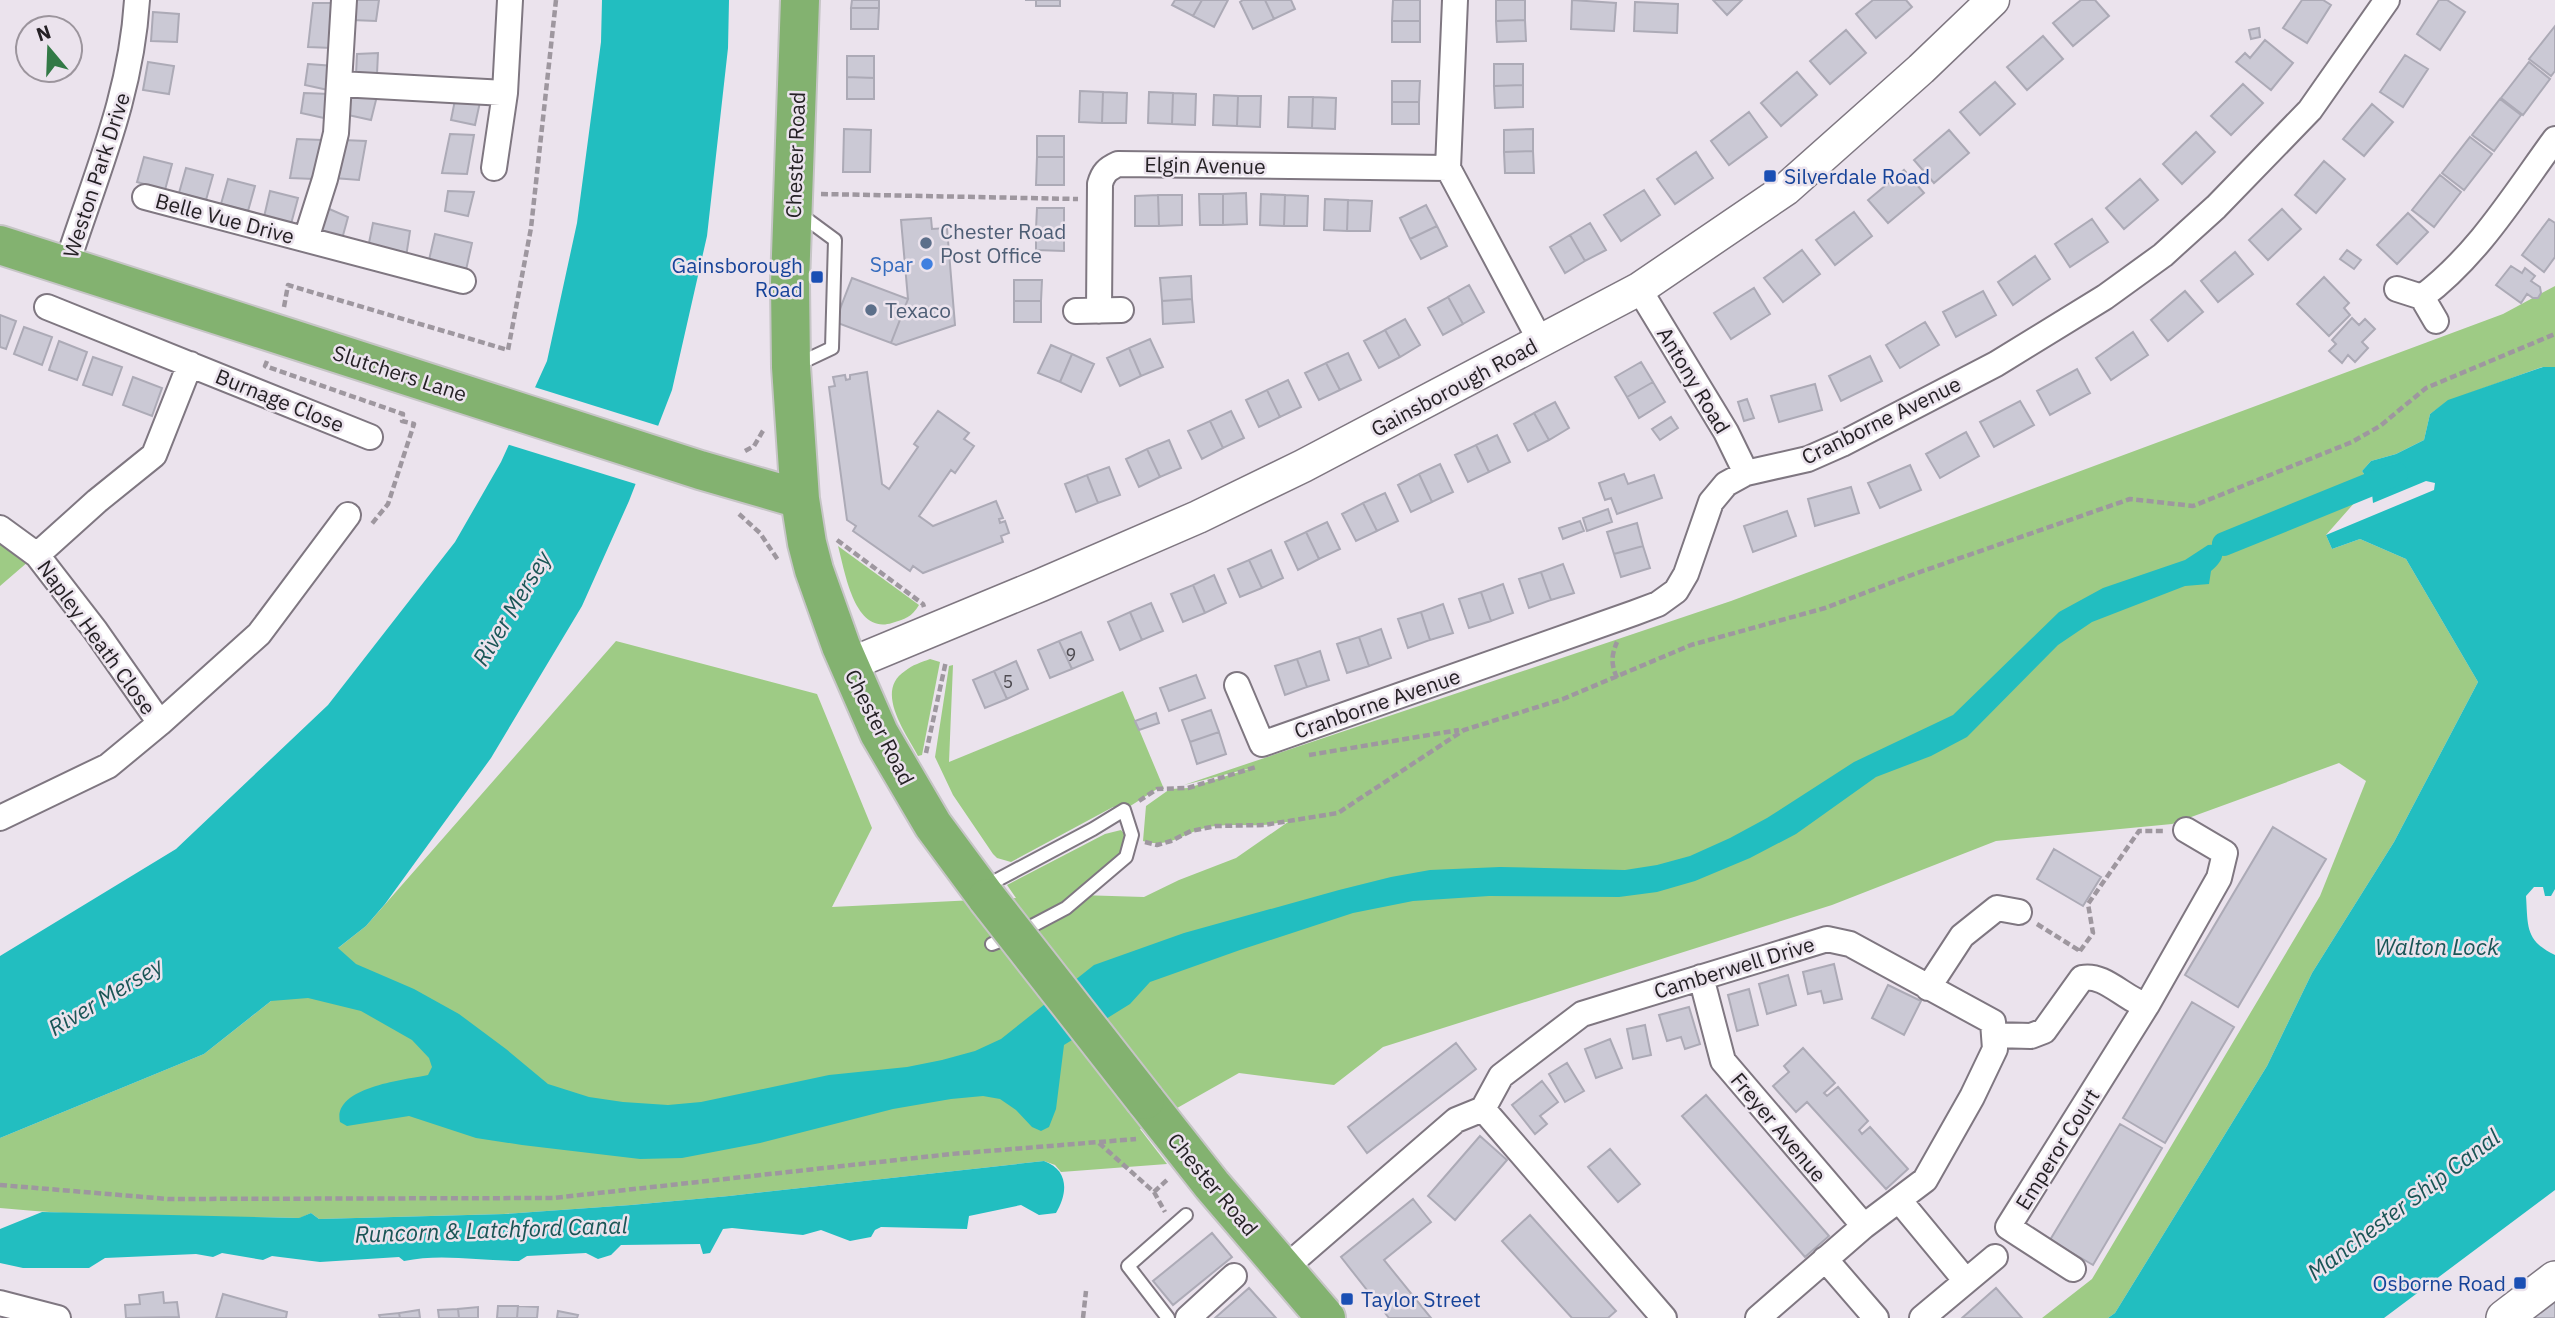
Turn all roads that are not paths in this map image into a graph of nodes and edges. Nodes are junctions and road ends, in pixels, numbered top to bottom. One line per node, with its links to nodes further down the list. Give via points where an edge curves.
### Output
1 (136, 0): 16 (street, Weston Park Drive, via 135,34 123,96)
2 (344, 0): 8 (street, Belle Vue Drive)
3 (510, 0): 9 (street)
4 (800, 0): 28 (highway, Chester Road, via 790,283)
5 (1455, 0): 11 (street)
6 (1993, 0): 18 (street, Gainsborough Road, via 1786,189)
7 (2388, 0): 27 (street, Cranborne Avenue, via 2310,110 2163,255 2105,297 1996,363 1842,444 1808,459)
8 (340, 84): 9 (street); 14 (street, Belle Vue Drive, via 336,133)
9 (505, 93): 12 (street)
10 (2555, 139): 20 (street, via 2481,242)
11 (1448, 167): 22 (street, Elgin Avenue, via 1118,164 1103,174 1100,184); 24 (street)
12 (494, 168)
13 (145, 197): 14 (street, Belle Vue Drive)
14 (306, 239): 17 (street, Belle Vue Drive)
15 (0, 245): 16 (highway, Slutchers Lane)
16 (66, 267): 28 (highway, Slutchers Lane)
17 (463, 281)
18 (1639, 289): 24 (street, Gainsborough Road); 27 (street, Antony Road)
19 (2397, 289): 20 (street)
20 (2422, 297): 23 (street)
21 (47, 307): 25 (street, Burnage Close)
22 (1099, 311)
23 (2436, 321)
24 (1541, 342): 32 (street, Gainsborough Road, via 1198,517)
25 (190, 364): 26 (street, Burnage Close); 31 (street, Burnage Close, via 154,455)
26 (370, 437)
27 (1746, 473): 33 (street, Cranborne Avenue, via 1726,484 1711,502 1682,582 1658,604 1262,744)
28 (800, 499): 32 (highway, Chester Road, via 814,570)
29 (348, 515): 34 (street, Napley Heath Close, via 259,634)
30 (0, 527): 31 (street, Napley Heath Close)
31 (37, 555): 34 (street, Napley Heath Close)
32 (848, 666): 37 (highway, Chester Road, via 919,803)
33 (1237, 685)
34 (160, 723): 35 (street, Napley Heath Close, via 108,766)
35 (0, 818)
36 (2186, 830): 42 (street, via 2225,853 2219,878)
37 (984, 894): 39 (lane, via 1124,810 1132,835 1126,857 1066,908); 50 (highway, Chester Road, bridge, via 1212,1185)
38 (2019, 912): 41 (street, via 1997,908 1962,936)
39 (992, 944)
40 (1701, 977): 41 (street, Camberwell Drive, via 1827,939 1850,944); 44 (street, Camberwell Drive, via 1583,1014 1501,1076); 47 (street, Freyer Avenue, via 1723,1061)
41 (1928, 988): 43 (street, Camberwell Drive, via 1993,1022)
42 (2147, 1005): 43 (street, via 2088,976 2044,1031 2031,1036); 51 (street, Emperor Court, via 2008,1227)
43 (1994, 1035): 45 (street, via 1995,1049 1925,1180)
44 (1483, 1109): 50 (street, via 1456,1120); 60 (street)
45 (1899, 1200): 47 (street); 54 (street)
46 (1186, 1215): 57 (lane, via 1128,1266)
47 (1864, 1226): 49 (street)
48 (1995, 1257): 54 (street)
49 (1825, 1259): 61 (street); 62 (street)
50 (1285, 1268): 59 (highway, Chester Road)
51 (2073, 1269)
52 (1234, 1276): 58 (street)
53 (2555, 1279): 64 (main road)
54 (1966, 1281): 63 (street)
55 (0, 1303): 56 (street)
56 (58, 1318)
57 (1168, 1318)
58 (1188, 1318)
59 (1326, 1318)
60 (1664, 1318)
61 (1758, 1318)
62 (1877, 1318)
63 (1922, 1318)
64 (2504, 1318)

